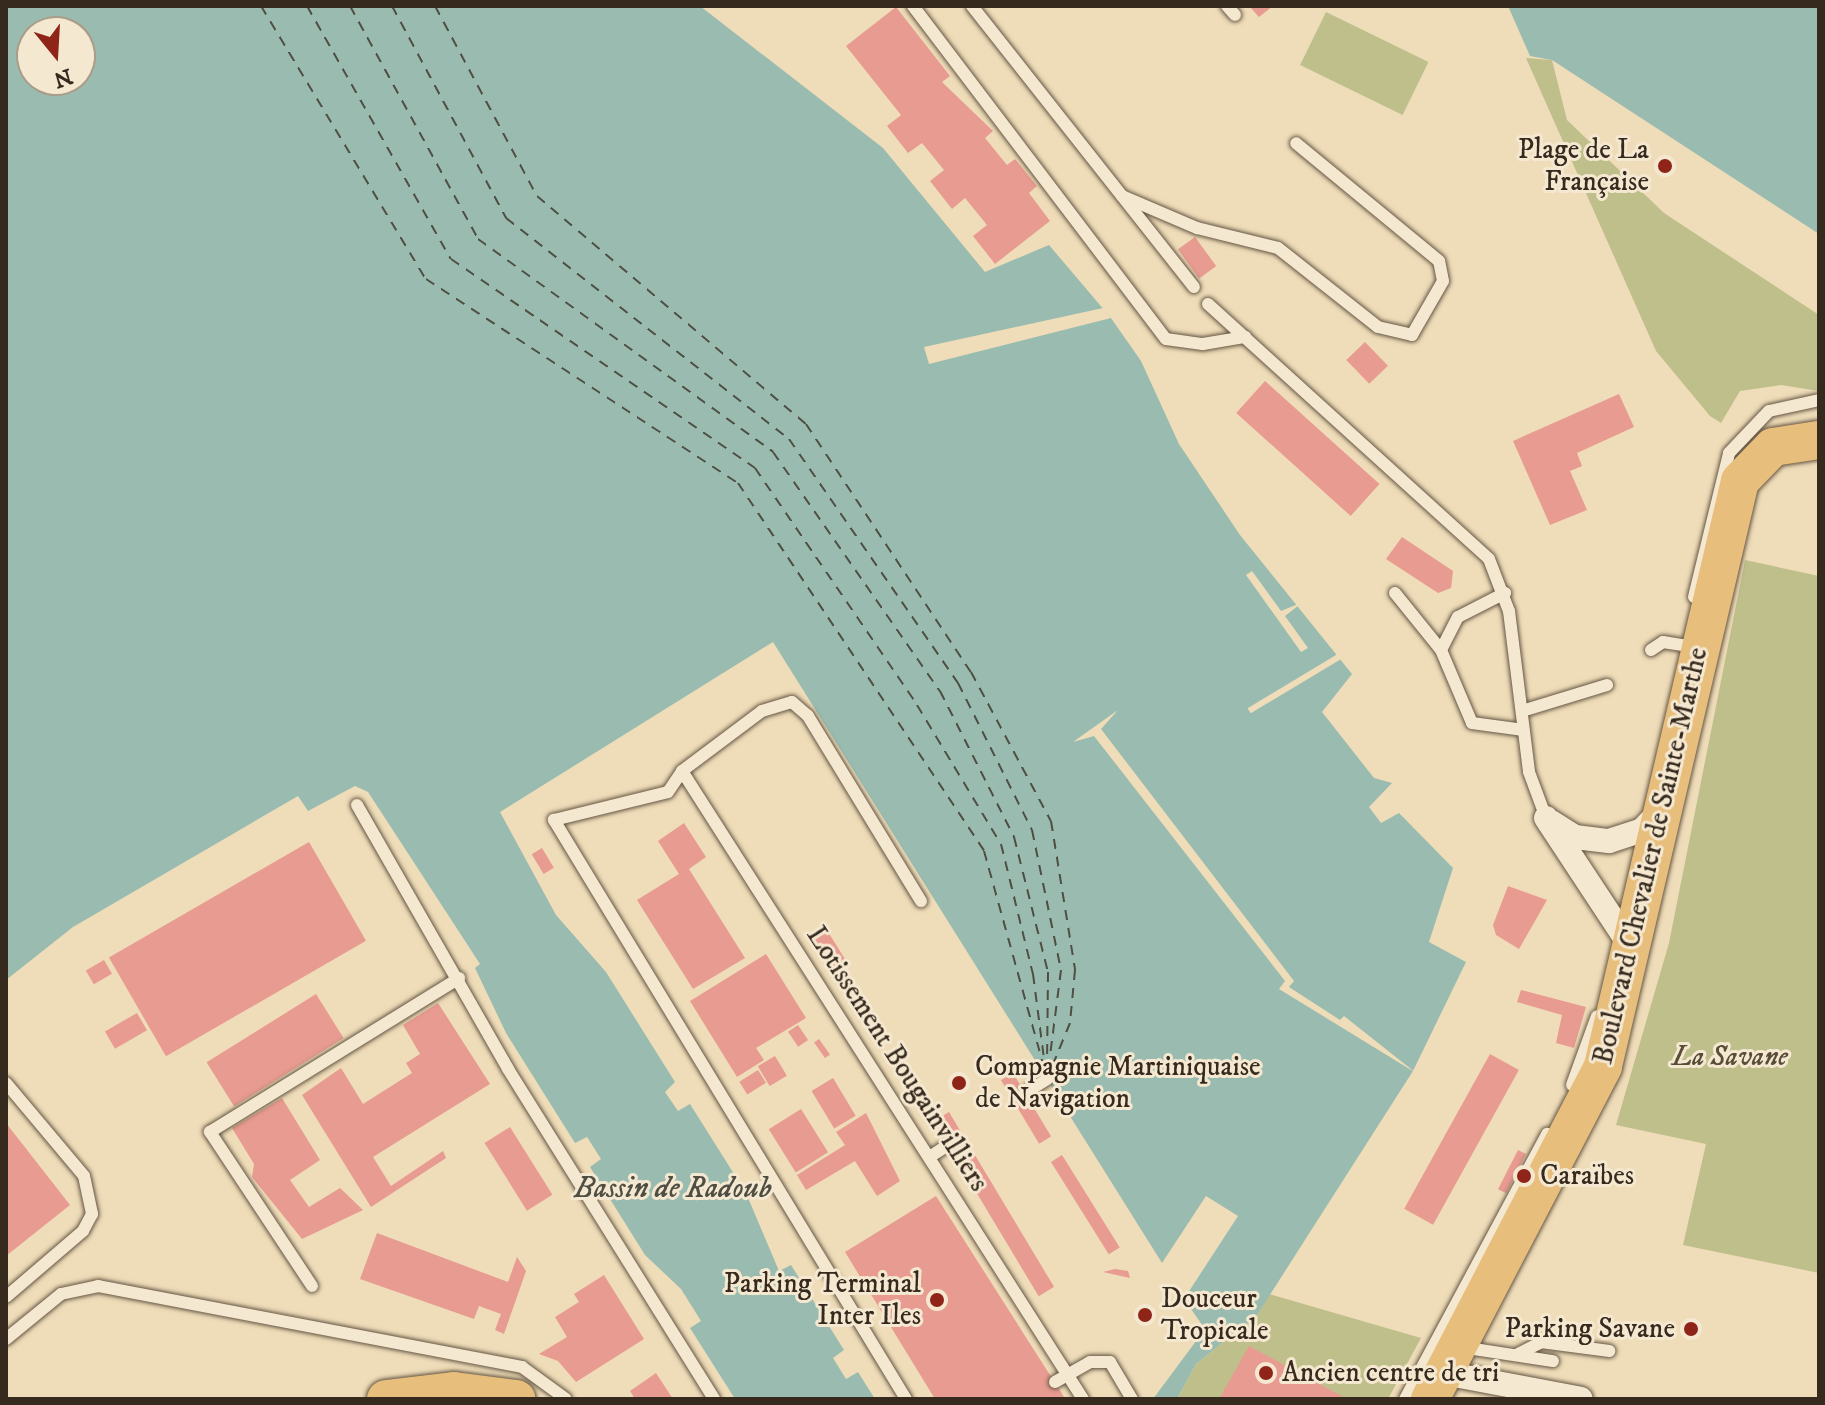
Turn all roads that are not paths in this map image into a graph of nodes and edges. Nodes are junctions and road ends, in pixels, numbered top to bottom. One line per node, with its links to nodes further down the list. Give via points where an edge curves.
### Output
1 (913, 6): 7 (lane, via 1166,339 1203,344)
2 (972, 6): 4 (lane)
3 (1296, 143): 4 (lane, via 1442,267 1443,281 1407,337 1378,327 1278,248 1197,228)
4 (1122, 196): 5 (lane)
5 (1194, 287)
6 (1208, 304): 7 (lane)
7 (1245, 337): 11 (lane, via 1489,559)
8 (1819, 400): 12 (lane, via 1769,411 1729,453)
9 (1819, 440): 24 (main road, Boulevard Chevalier de Sainte-Marthe, via 1764,453 1734,497)
10 (1395, 593): 15 (lane)
11 (1505, 593): 15 (lane, via 1458,617); 20 (lane)
12 (1690, 614)
13 (1687, 630): 14 (lane)
14 (1683, 645): 16 (lane, via 1663,642); 17 (lane)
15 (1441, 650): 21 (lane, via 1472,723)
16 (1651, 650)
17 (1680, 660)
18 (1607, 685): 20 (lane)
19 (1669, 707): 24 (lane)
20 (1522, 711): 21 (lane)
21 (1524, 730): 25 (lane)
22 (682, 771): 26 (lane, via 762,711 792,702 808,716); 35 (lane, Lotissement Bougainvilliers); 49 (lane, via 668,792 554,820)
23 (357, 805): 28 (lane)
24 (1653, 817): 25 (street, via 1585,840); 27 (main road, Boulevard Chevalier de Sainte-Marthe)
25 (1546, 818): 27 (street)
26 (921, 901)
27 (1626, 939): 32 (lane); 42 (main road, Boulevard Chevalier de Sainte-Marthe, via 1595,1086)
28 (459, 978): 36 (lane, via 210,1132); 48 (lane)
29 (1047, 1079): 31 (lane)
30 (6, 1083): 37 (lane, via 84,1176 92,1214 83,1231)
31 (1025, 1093)
32 (1564, 1100)
33 (1557, 1113): 52 (lane)
34 (948, 1145): 35 (lane)
35 (931, 1156): 43 (lane, Lotissement Bougainvilliers)
36 (312, 1286)
37 (6, 1297)
38 (6, 1339): 47 (lane, via 76,1288 298,1320 522,1367)
39 (1609, 1351): 40 (lane, via 1541,1342)
40 (1516, 1355): 41 (lane); 42 (lane)
41 (1553, 1361)
42 (1444, 1373): 53 (street)
43 (1070, 1375): 44 (lane); 50 (lane, Lotissement Bougainvilliers); 51 (lane, via 1090,1362 1110,1362)
44 (1055, 1382)
45 (386, 1399): 46 (main road, via 454,1391)
46 (516, 1399)
47 (566, 1399)
48 (714, 1399)
49 (906, 1399)
50 (1083, 1399)
51 (1132, 1399)
52 (1405, 1399)
53 (1581, 1399)

